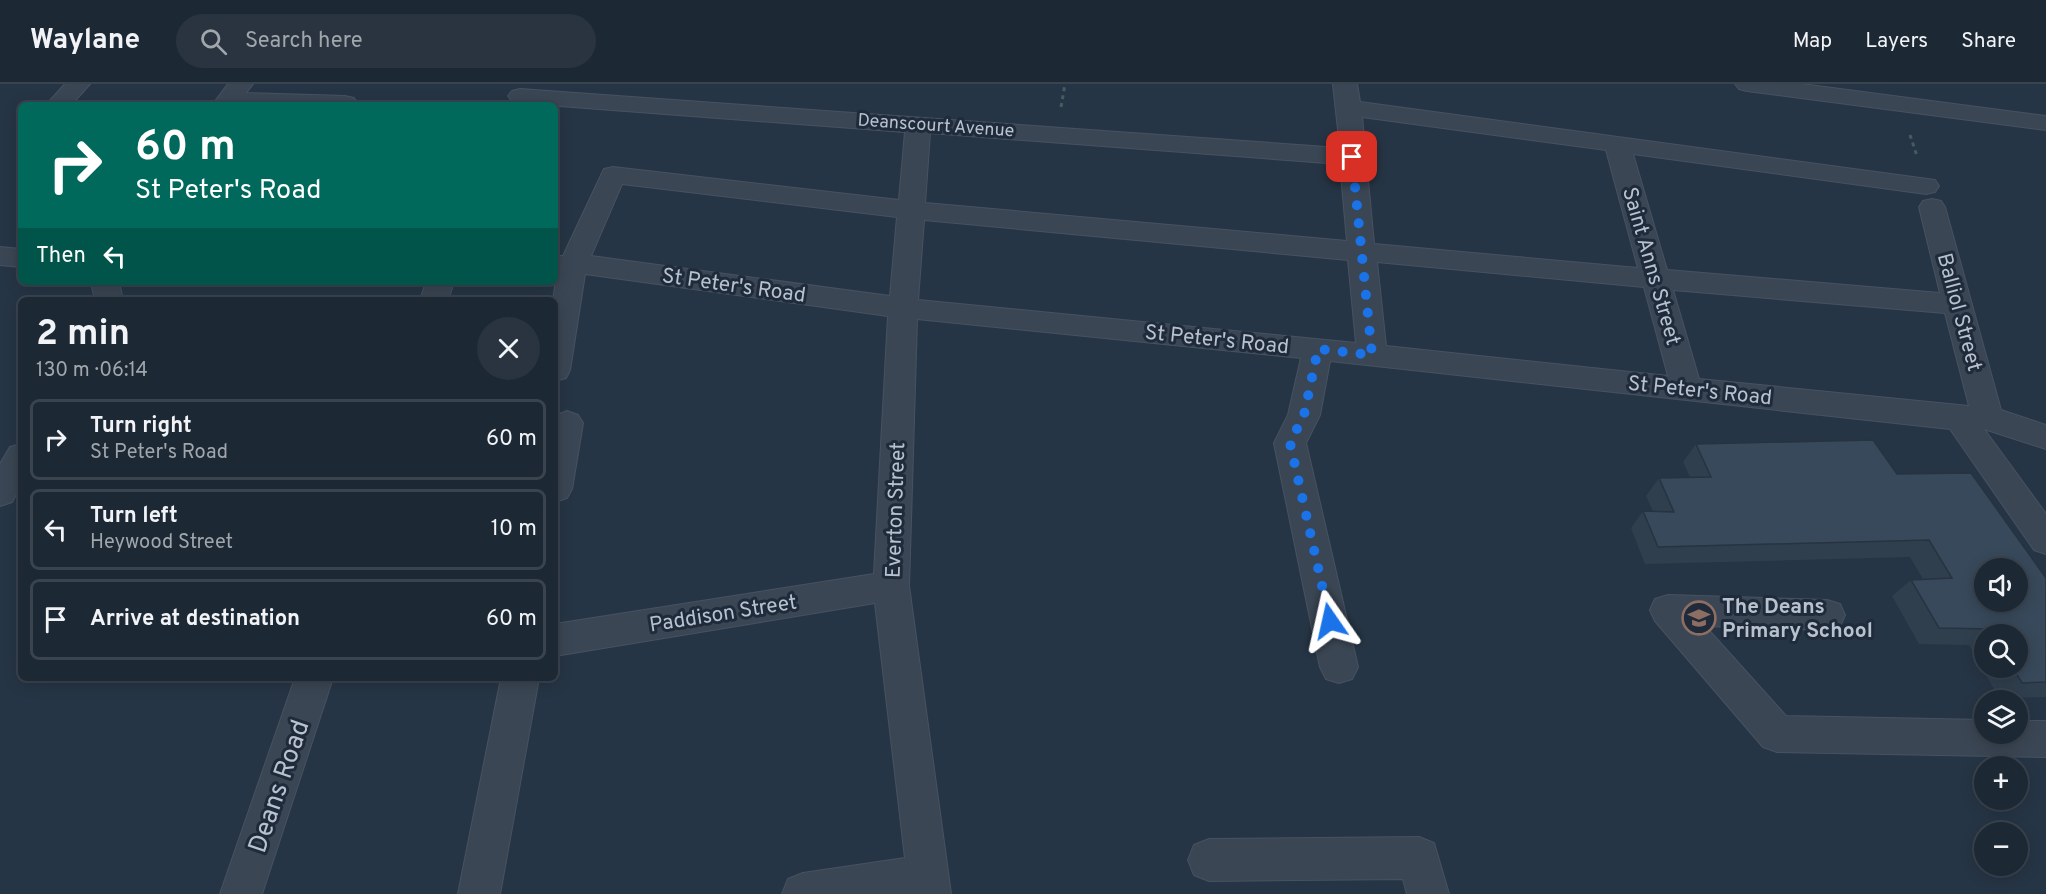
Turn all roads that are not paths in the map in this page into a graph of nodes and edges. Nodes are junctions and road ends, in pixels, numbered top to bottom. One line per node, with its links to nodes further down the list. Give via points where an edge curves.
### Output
1 (78, 84): 7 (street)
2 (241, 84): 4 (street, via 228,100)
3 (1747, 84): 9 (street)
4 (321, 93): 8 (street)
5 (521, 95): 10 (street, Deanscourt Avenue)
6 (1347, 96): 11 (street); 12 (street)
7 (61, 102)
8 (343, 102)
9 (2046, 123)
10 (918, 124): 12 (street, Deanscourt Avenue); 13 (street, Everton Street)
11 (1617, 144): 18 (street, Saint Anns Street); 19 (street, Balliol Street, via 1929,196)
12 (1353, 147): 14 (street)
13 (911, 210): 14 (street); 17 (street, via 614,175); 20 (street, Everton Street)
14 (1362, 253): 18 (street); 23 (street)
15 (0, 256): 16 (street)
16 (18, 258)
17 (564, 265): 20 (street, St Peter's Road); 21 (street)
18 (1656, 279): 19 (street); 24 (street, Saint Anns Street)
19 (1958, 304): 25 (street, Balliol Street)
20 (903, 308): 22 (street, St Peter's Road); 32 (street, Everton Street)
21 (558, 335)
22 (1318, 349): 23 (street, St Peter's Road); 35 (street, via 1304,415 1290,443)
23 (1372, 355): 24 (street, St Peter's Road)
24 (1687, 389): 25 (street, St Peter's Road)
25 (1973, 417): 27 (street, St Peter's Road); 31 (street)
26 (566, 423): 29 (street)
27 (2046, 437)
28 (18, 461): 30 (street)
29 (558, 471)
30 (0, 493)
31 (2046, 540)
32 (891, 586): 34 (street, Paddison Street); 40 (street, Everton Street)
33 (1827, 615): 38 (street, via 1668,610 1777,734)
34 (558, 640)
35 (1339, 667)
36 (313, 681): 41 (street, Deans Road)
37 (519, 681): 42 (street)
38 (2046, 739)
39 (1209, 860): 44 (street, via 1419,858)
40 (930, 885): 43 (street)
41 (241, 894)
42 (479, 894)
43 (803, 894)
44 (1428, 894)

